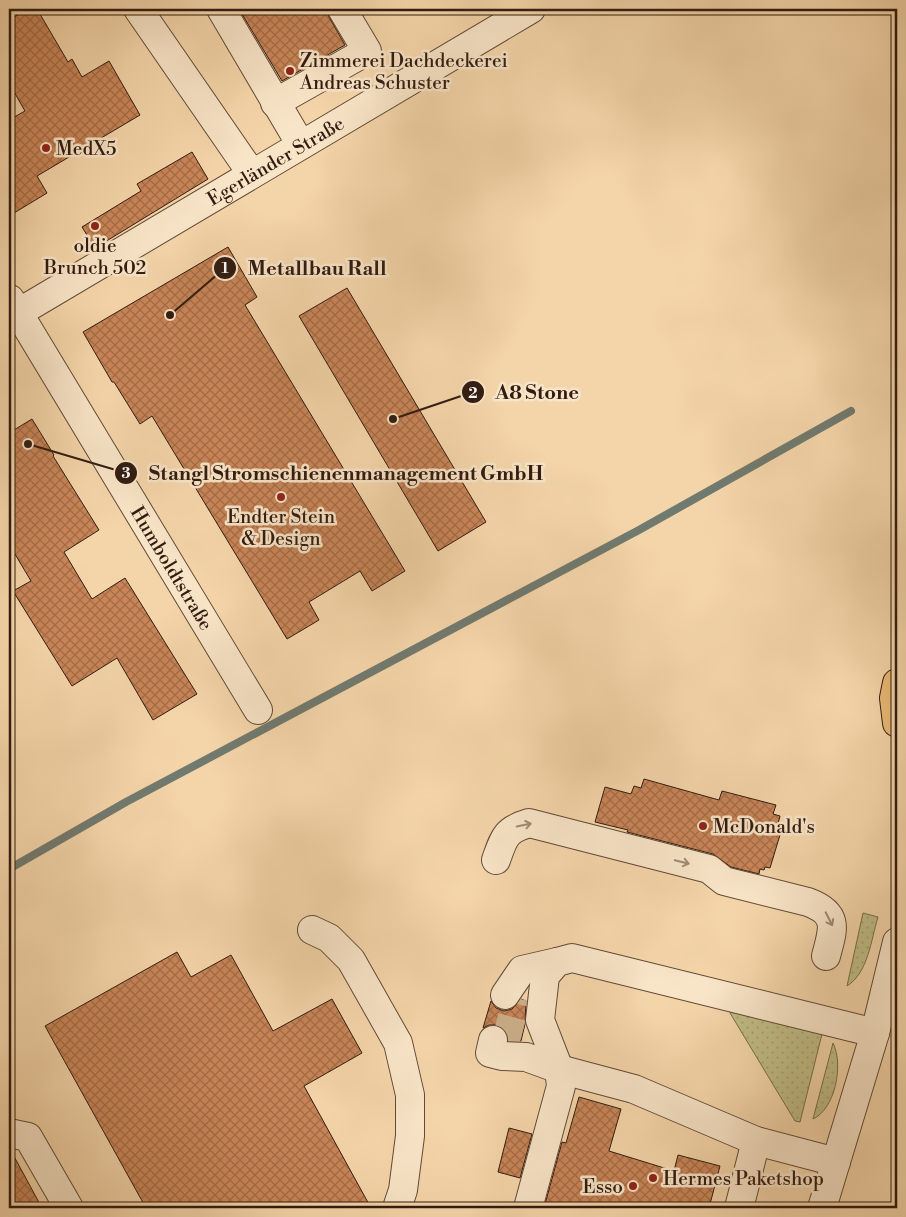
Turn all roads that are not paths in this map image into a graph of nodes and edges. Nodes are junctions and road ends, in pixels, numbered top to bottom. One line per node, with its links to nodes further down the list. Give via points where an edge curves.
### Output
1 (138, 9): 7 (street)
2 (221, 9): 5 (street)
3 (342, 9): 5 (street, via 367,52)
4 (531, 9): 6 (street, Egerländer Straße)
5 (275, 103): 6 (street)
6 (301, 145): 7 (street, Egerländer Straße)
7 (252, 174): 8 (street, Egerländer Straße)
8 (14, 305): 10 (street, Humboldtstraße)
9 (897, 683): 11 (main road, via 894,698)
10 (258, 710)
11 (897, 723)
12 (496, 860): 15 (street, one-way to 15, via 504,837 515,827 529,822 709,869 724,881 820,906 829,915 833,928)
13 (312, 930): 25 (street, via 329,938 351,960 398,1043 410,1095 410,1128 403,1190)
14 (897, 942): 18 (street)
15 (826, 956)
16 (557, 962): 17 (street, via 522,970); 18 (street, via 572,958); 20 (street, via 545,976 540,1020)
17 (511, 997)
18 (884, 1023): 23 (street)
19 (500, 1047): 20 (street)
20 (559, 1069): 22 (street, via 634,1090); 26 (street, via 561,1086)
21 (9, 1132): 24 (street, via 28,1137)
22 (756, 1141): 23 (street); 27 (street)
23 (836, 1162): 28 (street)
24 (69, 1208)
25 (397, 1208)
26 (528, 1208)
27 (739, 1208)
28 (822, 1208)

